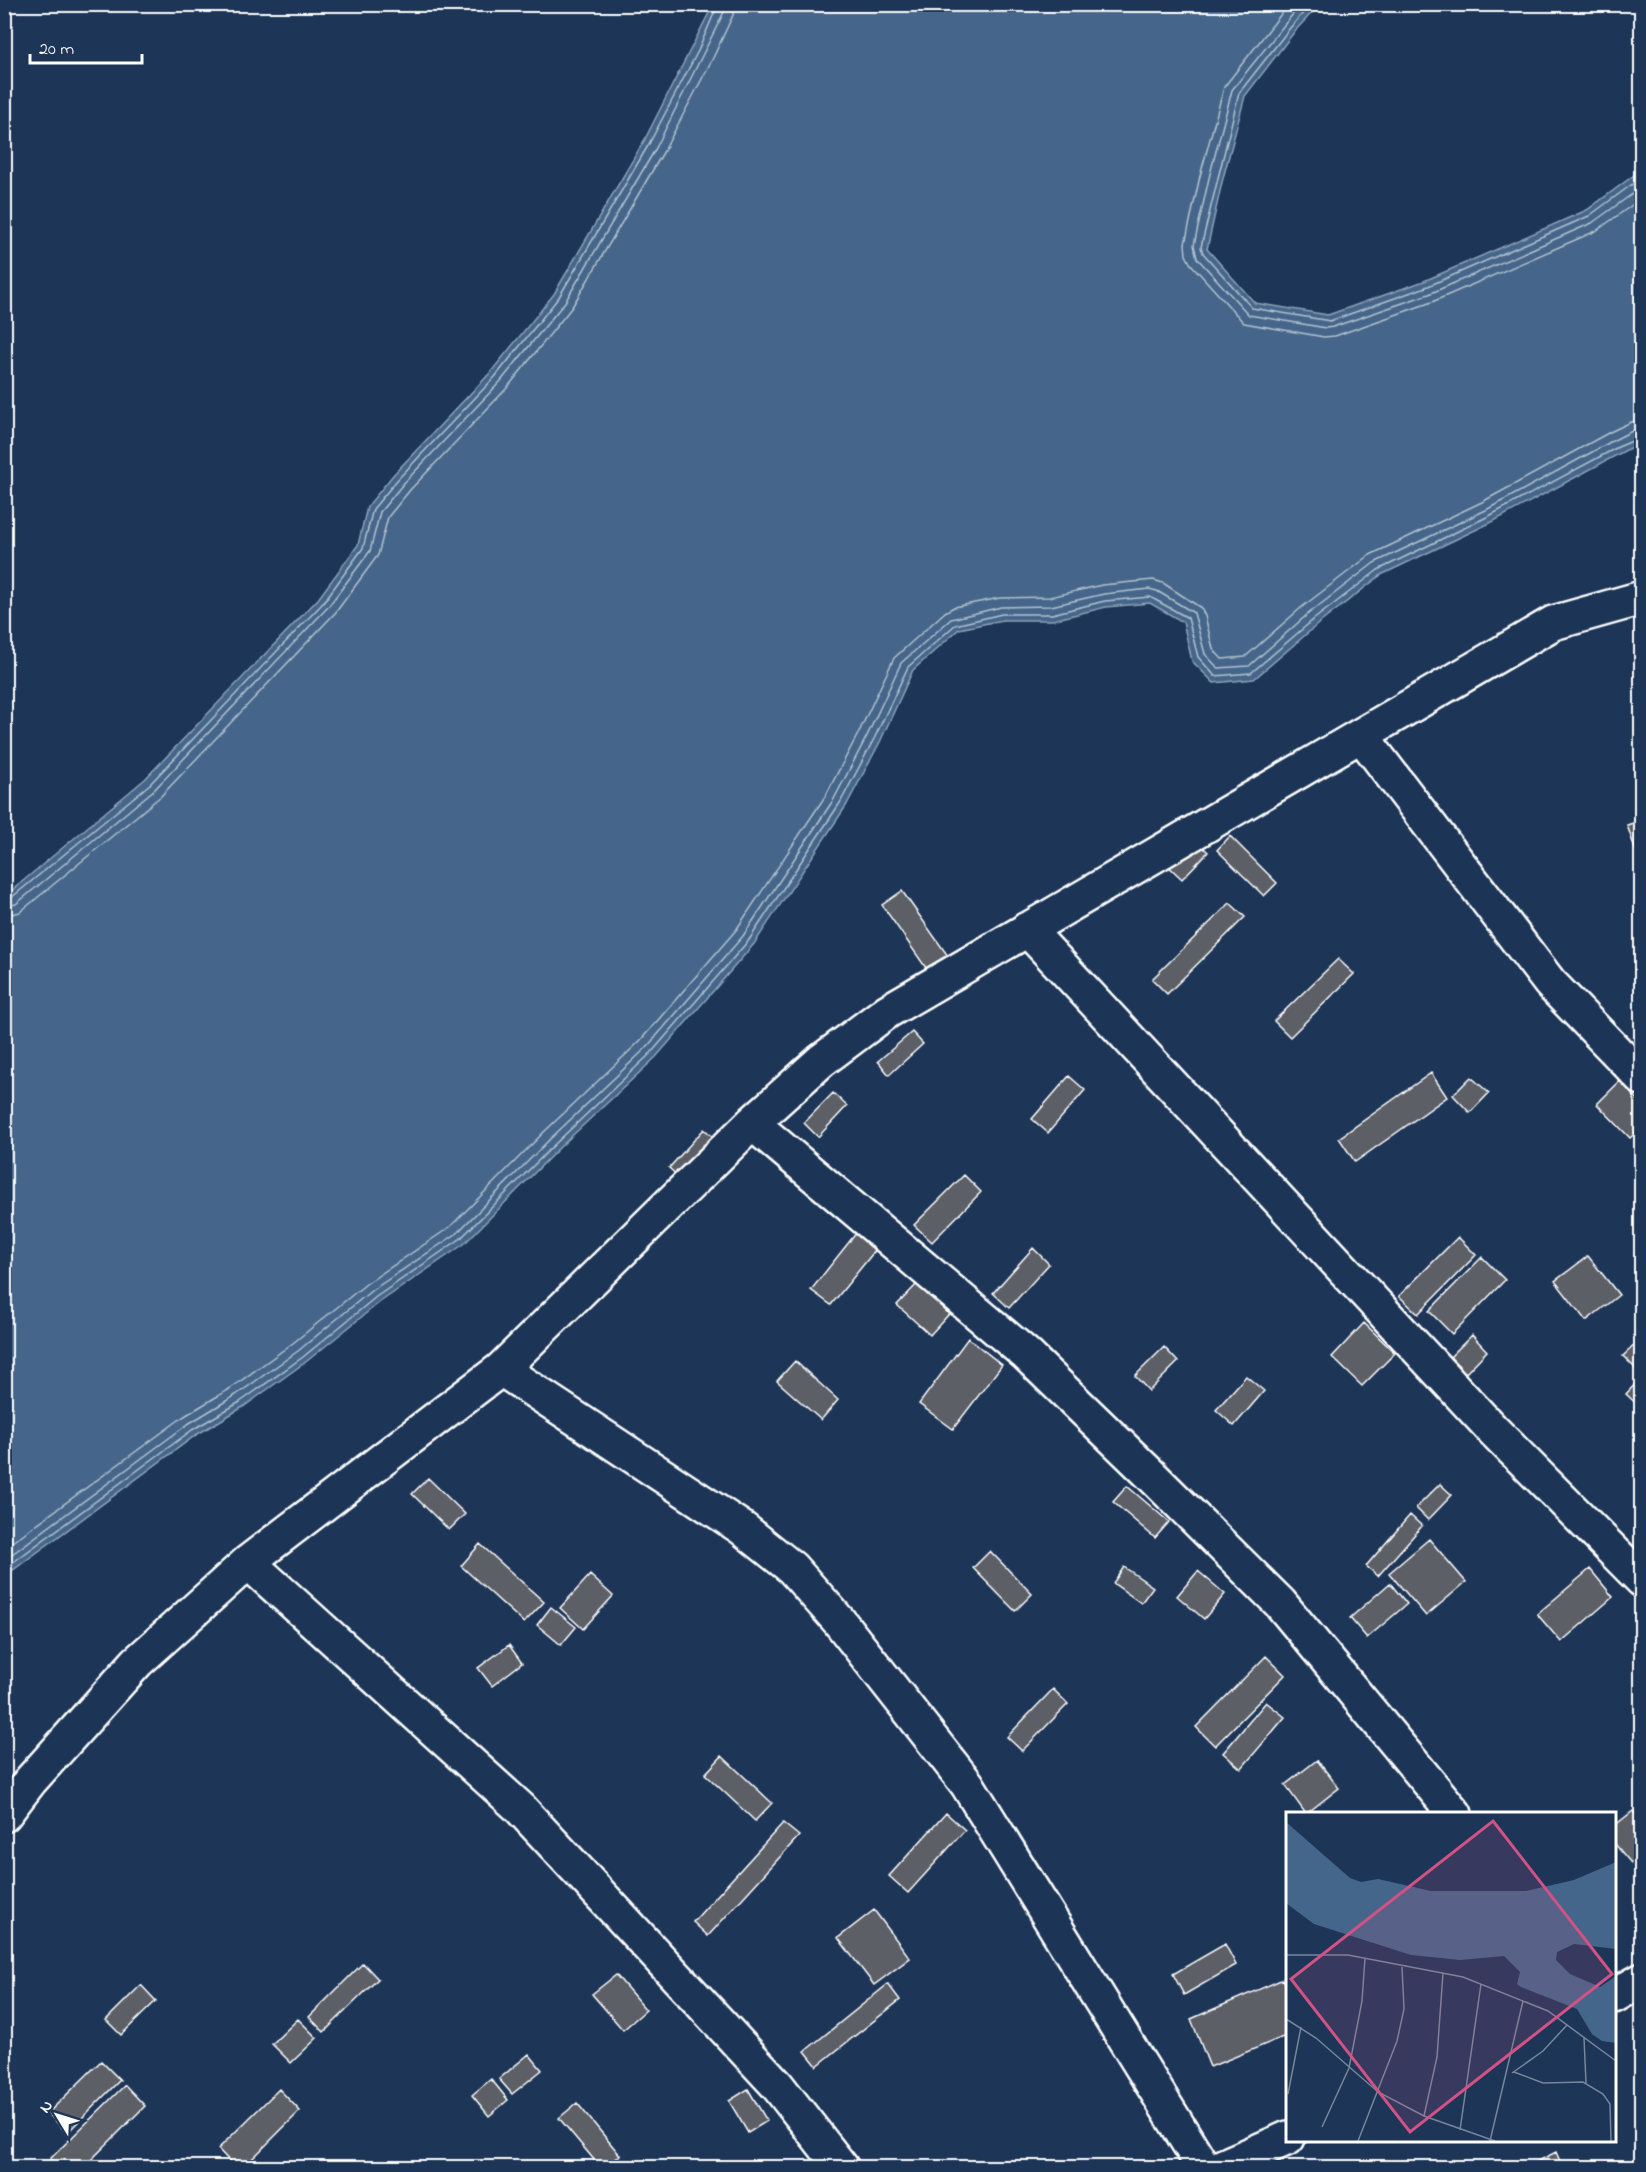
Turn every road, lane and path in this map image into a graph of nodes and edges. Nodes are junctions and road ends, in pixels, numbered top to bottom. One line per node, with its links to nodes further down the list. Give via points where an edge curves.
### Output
1 (1641, 598): 2 (street, via 1553,622)
2 (1361, 735): 3 (street); 4 (street, via 1550,983)
3 (1027, 929): 5 (street, via 888,1011 821,1061); 8 (street, via 1494,1431)
4 (1641, 1078)
5 (752, 1123): 6 (street); 9 (street, via 1026,1354 1150,1474 1280,1602)
6 (501, 1370): 7 (street); 15 (street, via 742,1528 792,1568 967,1784)
7 (249, 1562): 10 (street, via 137,1662 31,1779); 14 (street, via 519,1807 777,2085)
8 (1641, 1580)
9 (1453, 1812)
10 (4, 1815)
11 (1641, 1980): 12 (street)
12 (1616, 1995)
13 (1286, 2138): 16 (street)
14 (842, 2168)
15 (1204, 2168)
16 (1219, 2168)

